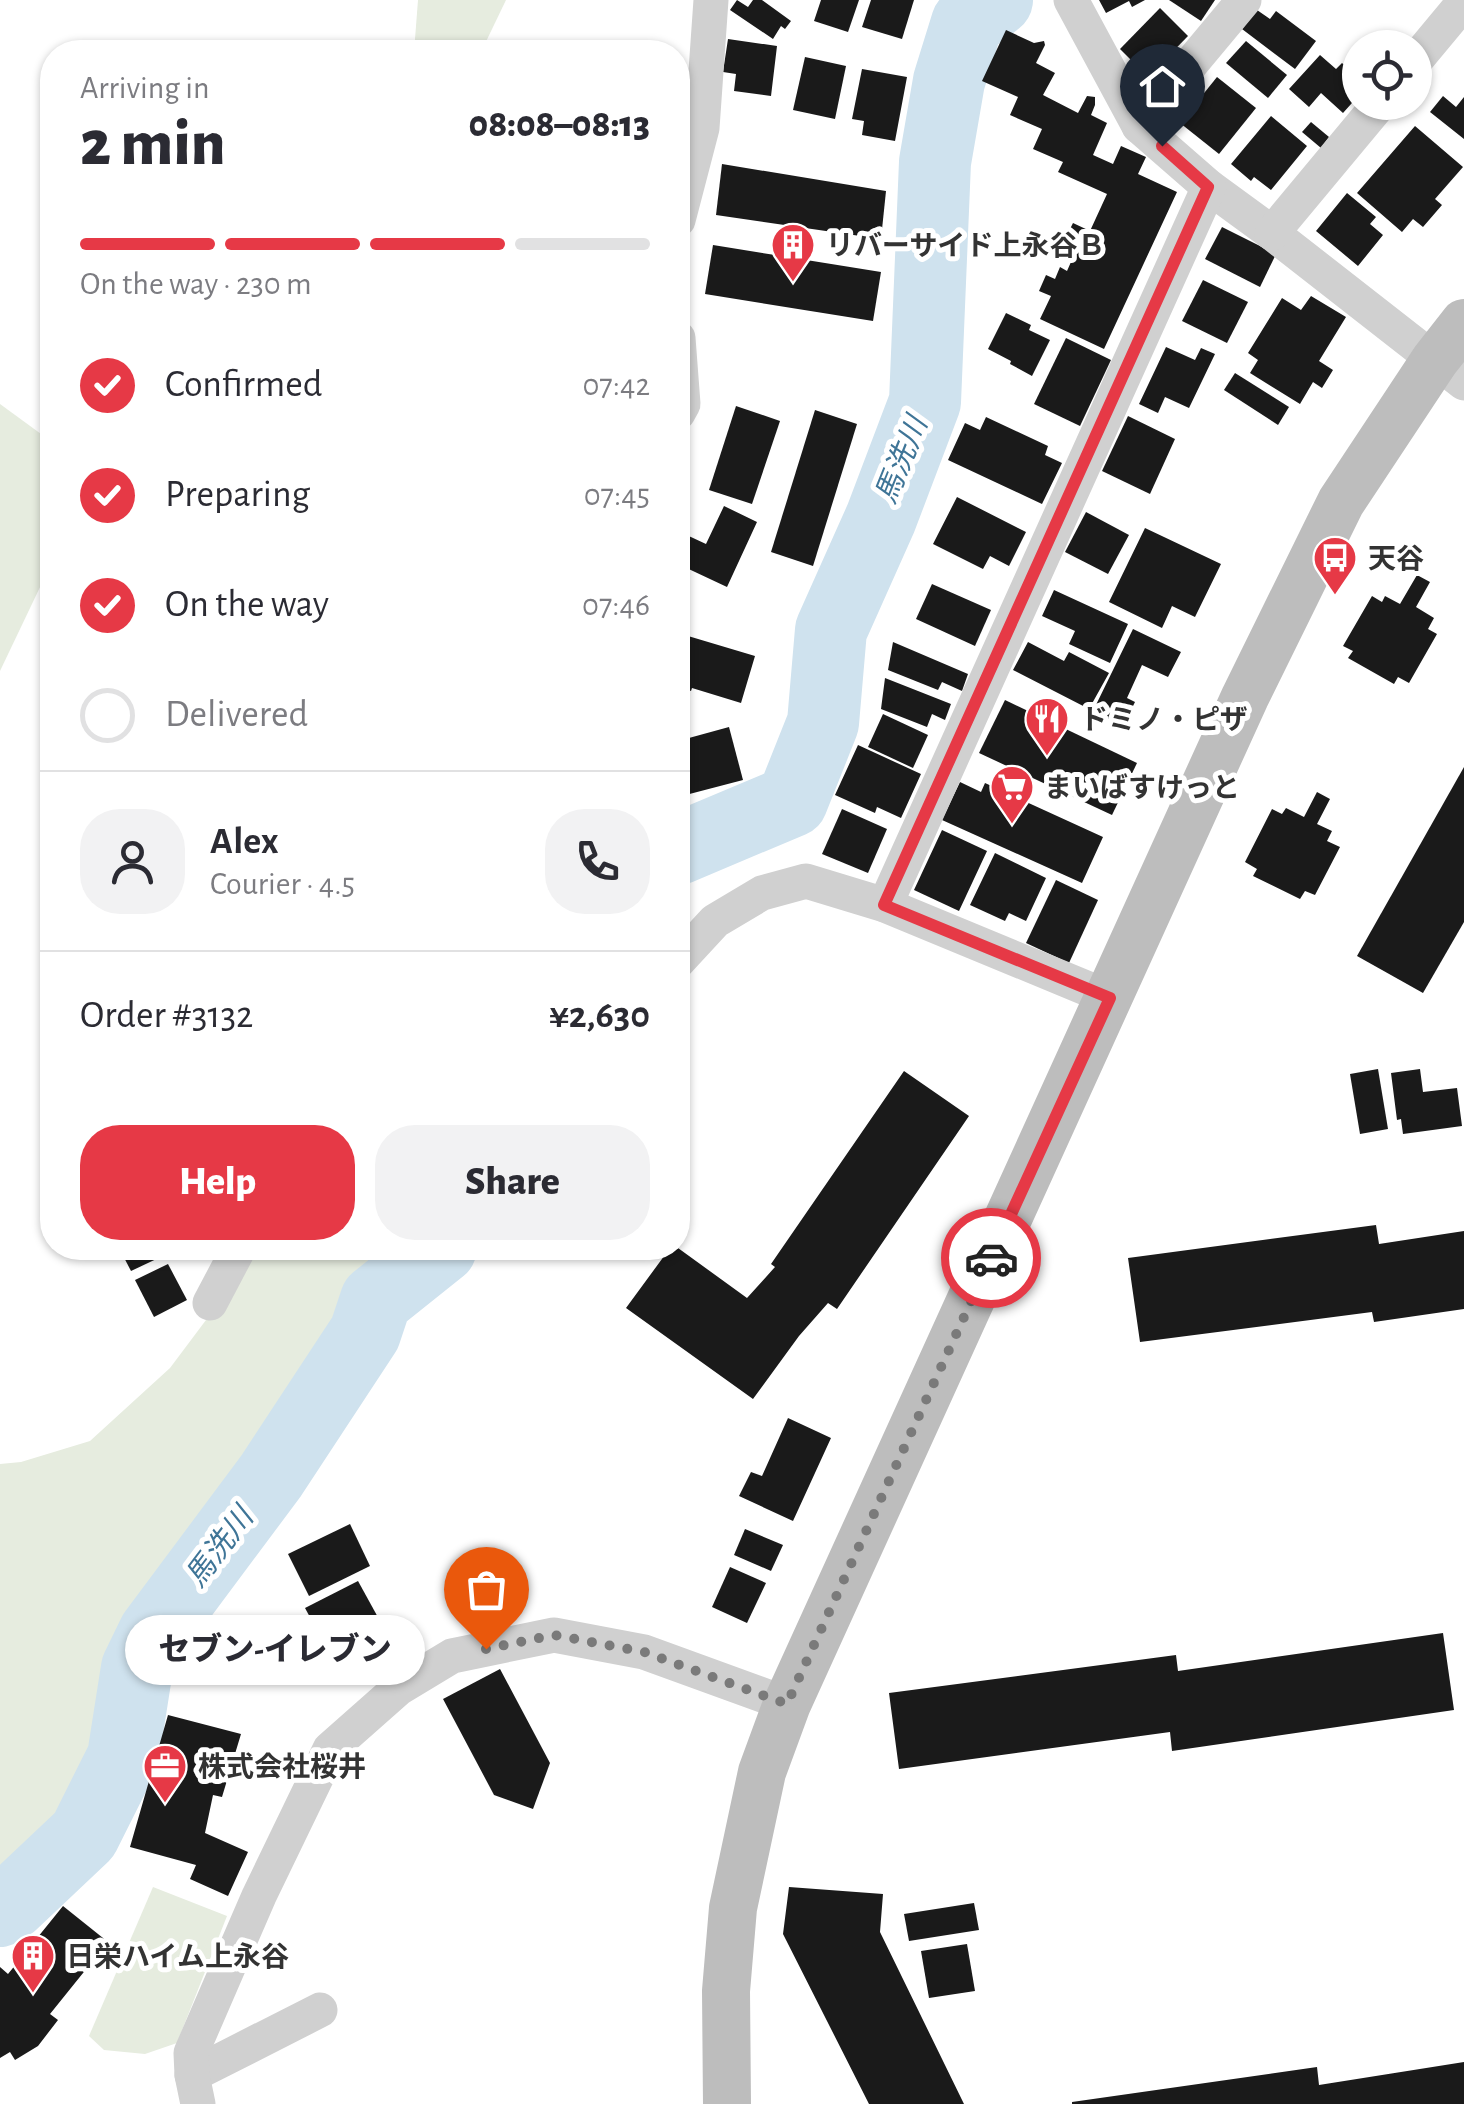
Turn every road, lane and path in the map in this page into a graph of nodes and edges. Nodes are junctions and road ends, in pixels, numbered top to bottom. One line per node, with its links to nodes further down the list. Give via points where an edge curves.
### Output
1 (711, 0): 8 (street, via 702,128)
2 (1070, 0): 7 (street)
3 (1244, 0): 7 (street)
4 (1464, 2): 5 (street)
5 (1432, 41)
6 (1366, 120): 10 (street)
7 (1139, 126): 9 (street)
8 (690, 174)
9 (1208, 187): 10 (street); 13 (street)
10 (1272, 234): 12 (street)
11 (1464, 322): 12 (street)
12 (1449, 371): 15 (street, via 1341,502 1244,697)
13 (884, 905): 14 (street, via 806,881 762,893 715,921); 15 (street)
14 (690, 949)
15 (1110, 998): 18 (street)
16 (232, 1260): 17 (street)
17 (210, 1303)
18 (787, 1704): 20 (street, via 644,1652 554,1635 452,1656 399,1688 330,1750 191,2053); 21 (street, via 762,1772 733,1908)
19 (320, 2010): 20 (street)
20 (195, 2090)
21 (727, 2104)

